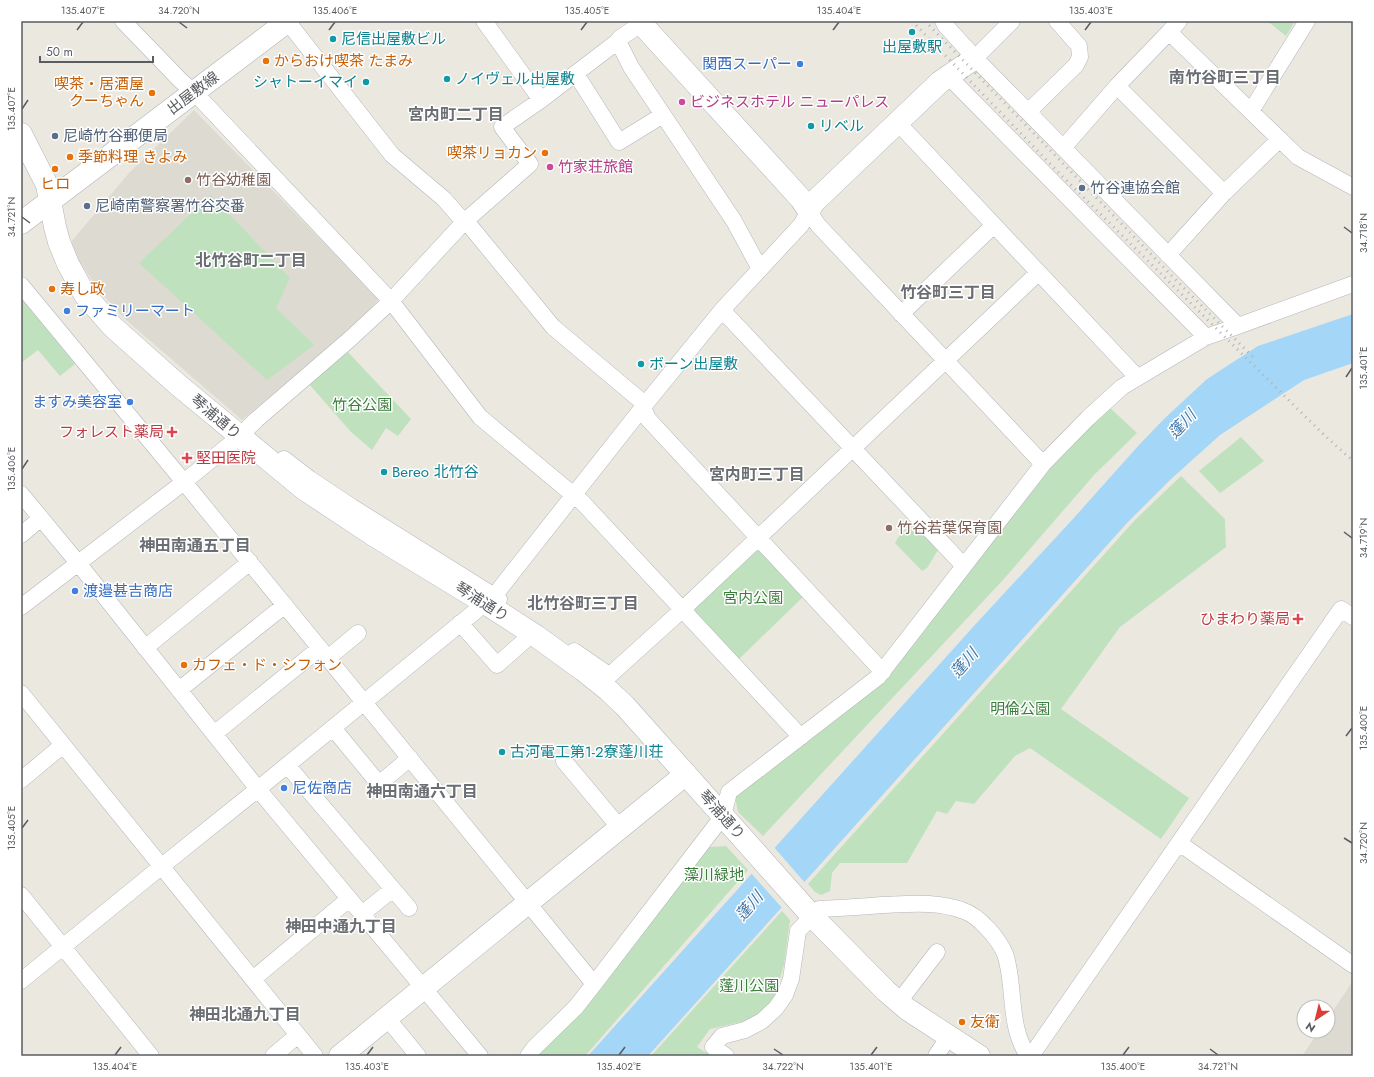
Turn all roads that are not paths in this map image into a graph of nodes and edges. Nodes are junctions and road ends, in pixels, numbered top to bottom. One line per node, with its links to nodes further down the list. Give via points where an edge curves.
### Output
1 (124, 21): 15 (street)
2 (287, 21): 15 (street, 出屋敷線); 28 (street, via 392,155 444,199)
3 (484, 21): 16 (street)
4 (944, 21): 11 (street)
5 (1012, 21): 11 (street)
6 (1057, 21): 18 (street, via 1079,46 1080,57 1076,65)
7 (1307, 21): 17 (street)
8 (640, 22): 10 (street); 27 (street, via 801,199)
9 (1174, 26): 14 (street); 17 (street)
10 (618, 41): 12 (street); 19 (street)
11 (975, 58): 13 (street); 18 (street)
12 (576, 74): 16 (street); 19 (street, via 619,142)
13 (948, 76): 20 (street); 40 (street)
14 (1118, 86): 23 (street); 25 (street)
15 (194, 92): 26 (street, 出屋敷線); 36 (street)
16 (541, 100): 28 (street, via 502,127 530,164)
17 (1250, 111): 22 (street)
18 (1028, 112): 23 (street)
19 (663, 115): 32 (street, via 734,221)
20 (897, 122): 27 (street, via 813,203); 30 (street)
21 (21, 134): 26 (street, 琴浦通り, via 47,185)
22 (1280, 140): 24 (street, via 1298,157); 25 (street)
23 (1063, 148): 31 (street)
24 (1353, 187)
25 (1224, 192): 31 (street)
26 (50, 199): 29 (street, 出屋敷線); 44 (street, 琴浦通り, via 57,235 68,264 90,301 134,346)
27 (809, 211): 32 (street, via 801,225); 38 (street, via 818,225)
28 (465, 221): 36 (street); 43 (street, via 553,327 640,400)
29 (21, 223)
30 (994, 225): 33 (street); 38 (street)
31 (1168, 255): 39 (street)
32 (760, 269): 37 (street)
33 (1038, 273): 41 (street); 42 (street)
34 (1353, 284): 39 (street)
35 (21, 285): 47 (street)
36 (392, 301): 44 (street); 49 (street, via 480,417)
37 (722, 310): 43 (street); 45 (street)
38 (901, 314): 41 (street)
39 (1238, 326): 40 (street)
40 (1206, 337): 42 (street)
41 (946, 362): 45 (street); 46 (street)
42 (1137, 377): 46 (street, via 1088,418)
43 (643, 407): 49 (street); 52 (street, via 648,419)
44 (243, 433): 47 (street); 56 (street, 琴浦通り, via 304,489 416,562)
45 (853, 449): 52 (street); 55 (street)
46 (1043, 464): 55 (street)
47 (184, 482): 53 (street); 54 (street)
48 (21, 494): 50 (street)
49 (574, 495): 56 (street); 59 (street)
50 (41, 518): 51 (street); 54 (street)
51 (21, 535)
52 (759, 538): 59 (street); 66 (street)
53 (250, 562): 57 (street); 64 (street)
54 (78, 563): 58 (street); 64 (street)
55 (964, 566): 66 (street)
56 (489, 599): 61 (street); 63 (street, 琴浦通り); 67 (street)
57 (285, 605): 65 (street); 68 (street)
58 (21, 607)
59 (682, 610): 67 (street); 73 (street)
60 (1353, 618): 83 (street, via 1341,609)
61 (460, 623): 63 (street, via 496,665); 70 (street)
62 (358, 633): 65 (street)
63 (532, 634): 67 (street, 琴浦通り)
64 (145, 648): 68 (street)
65 (324, 653): 70 (street); 72 (street)
66 (883, 672): 73 (street)
67 (605, 679): 78 (street, 琴浦通り, via 625,706)
68 (179, 690): 72 (street)
69 (21, 693): 74 (street)
70 (364, 702): 71 (street); 75 (street)
71 (333, 728): 75 (street, via 379,784); 77 (street)
72 (214, 734): 80 (street)
73 (802, 736): 81 (street, via 729,792)
74 (63, 745): 79 (street); 84 (street)
75 (410, 758): 88 (street)
76 (564, 761): 82 (street)
77 (287, 765): 80 (street); 85 (street)
78 (686, 774): 81 (street, 琴浦通り); 82 (street)
79 (21, 780)
80 (258, 789): 84 (street); 87 (street)
81 (723, 816): 90 (street, 琴浦通り); 97 (street)
82 (620, 828): 88 (street)
83 (1179, 843): 94 (street); 114 (street)
84 (162, 866): 92 (street); 95 (street)
85 (392, 889): 89 (street); 91 (street)
86 (21, 895): 92 (street)
87 (349, 899): 91 (street); 95 (street)
88 (528, 902): 97 (street); 98 (street)
89 (409, 908)
90 (808, 911): 99 (street, 琴浦通り); 110 (street, via 798,931 791,979 785,995 762,1022 746,1030 722,1036 718,1040 713,1047); 113 (street, via 919,903 943,905 965,911 983,924 1005,954 1014,1023 1021,1046)
91 (362, 914): 98 (street)
92 (63, 946): 96 (street); 103 (street)
93 (937, 952): 99 (street)
94 (1353, 965)
95 (253, 978): 101 (street)
96 (21, 981)
97 (594, 984): 109 (street, via 576,1007)
98 (424, 987): 100 (street); 108 (street)
99 (898, 1003): 102 (street, 琴浦通り)
100 (387, 1018): 106 (street); 107 (street)
101 (298, 1035): 104 (street); 105 (street)
102 (949, 1036): 111 (street); 112 (street, 琴浦通り)
103 (151, 1056)
104 (273, 1056)
105 (315, 1056)
106 (340, 1056)
107 (418, 1056)
108 (480, 1056)
109 (528, 1056)
110 (726, 1056)
111 (936, 1056)
112 (980, 1056)
113 (1028, 1056)
114 (1031, 1056)

